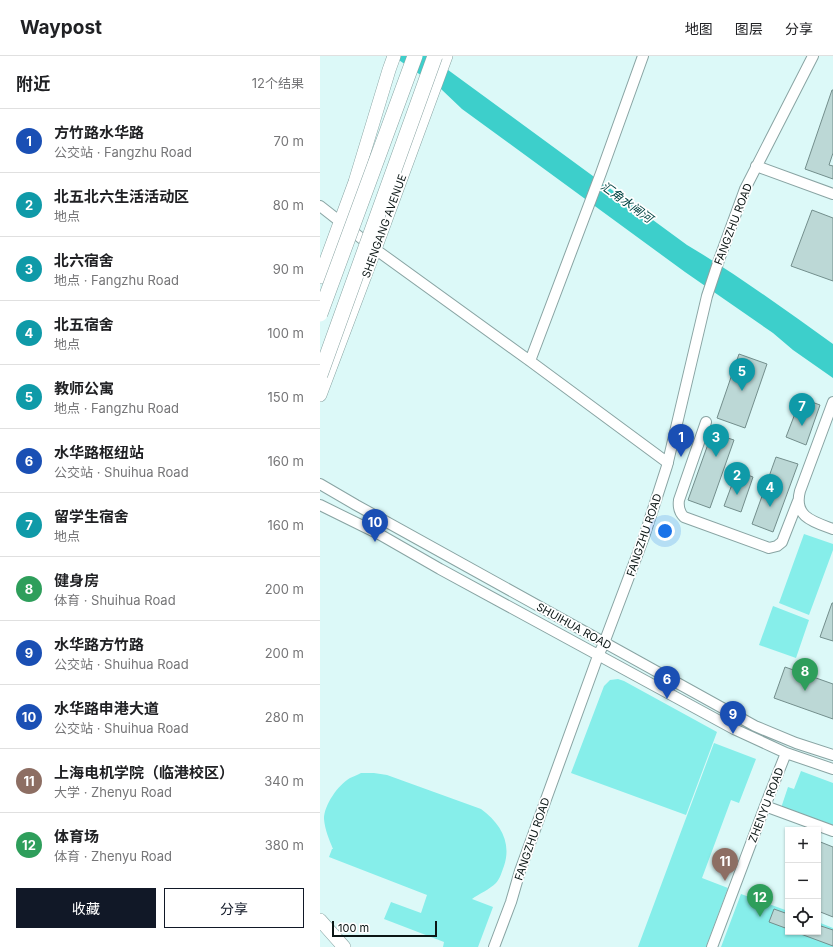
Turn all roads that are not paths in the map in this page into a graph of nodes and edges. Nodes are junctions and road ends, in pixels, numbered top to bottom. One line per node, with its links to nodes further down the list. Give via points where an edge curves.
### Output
1 (415, 56): 12 (highway, bridge)
2 (643, 56): 13 (street)
3 (813, 56): 6 (street, FANGZHU ROAD)
4 (393, 59): 9 (main road)
5 (442, 59): 10 (main road, SHENGANG AVENUE, via 432,95); 14 (highway, bridge)
6 (756, 166): 7 (street); 18 (street, FANGZHU ROAD, via 745,189 707,296)
7 (833, 194)
8 (320, 206): 9 (street)
9 (340, 222): 10 (street); 11 (main road)
10 (376, 249): 13 (street); 15 (main road, SHENGANG AVENUE)
11 (320, 277)
12 (320, 314)
13 (530, 361): 18 (street)
14 (320, 375)
15 (320, 395)
16 (833, 402): 20 (street)
17 (706, 422): 20 (street, via 679,500 678,508 684,517 769,548 782,542)
18 (668, 463): 23 (street, FANGZHU ROAD, via 644,537)
19 (320, 484): 23 (street, SHUIHUA ROAD)
20 (798, 501): 22 (street, via 808,519)
21 (320, 505): 24 (street, SHUIHUA ROAD, via 379,534)
22 (833, 528)
23 (604, 643): 24 (street, FANGZHU ROAD); 26 (street, SHUIHUA ROAD, via 755,726)
24 (598, 656): 25 (street, SHUIHUA ROAD, via 734,729); 32 (street, FANGZHU ROAD)
25 (786, 753): 27 (street, SHUIHUA ROAD); 28 (street, ZHENYU ROAD)
26 (833, 755)
27 (833, 769)
28 (765, 806): 29 (street); 33 (street, ZHENYU ROAD)
29 (833, 831)
30 (320, 920): 31 (main road)
31 (344, 947)
32 (494, 947)
33 (712, 947)

